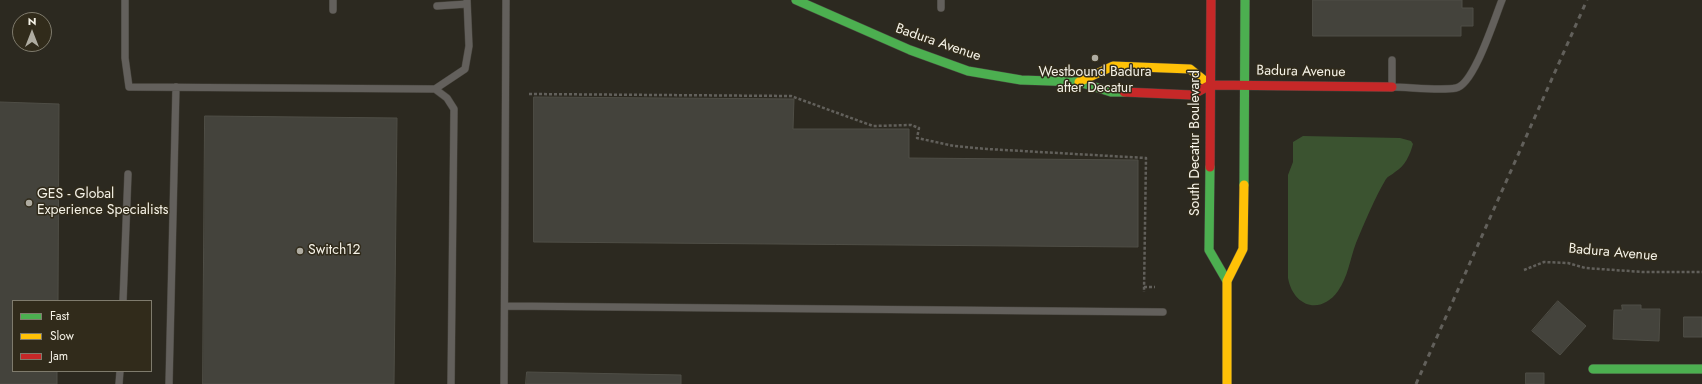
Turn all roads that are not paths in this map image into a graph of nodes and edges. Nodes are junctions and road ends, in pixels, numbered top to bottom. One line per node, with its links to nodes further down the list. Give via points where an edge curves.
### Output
1 (125, 0): 17 (lane, via 125,58 129,88)
2 (333, 0): 12 (lane)
3 (506, 0): 23 (lane)
4 (796, 0): 14 (main road, Badura Avenue, via 910,50 968,70 1021,80)
5 (941, 0): 11 (lane)
6 (1211, 0): 15 (main road, South Decatur Boulevard)
7 (1245, 0): 16 (main road)
8 (1502, 0): 18 (lane, via 1479,60 1467,81 1458,88)
9 (467, 2): 10 (lane); 19 (lane, via 468,46 465,69)
10 (437, 6)
11 (941, 8)
12 (333, 10)
13 (1392, 60): 18 (lane)
14 (1079, 82): 15 (main road, Badura Avenue, via 1111,92 1192,95); 15 (main road, Badura Avenue, via 1113,66 1190,69)
15 (1210, 85): 16 (main road, Badura Avenue); 21 (main road, South Decatur Boulevard, via 1209,250)
16 (1244, 86): 18 (main road, Badura Avenue); 21 (main road, via 1243,249)
17 (176, 87): 19 (lane); 29 (lane)
18 (1392, 87)
19 (434, 89): 30 (lane, via 447,98 454,109)
20 (128, 174): 22 (lane)
21 (1227, 280): 32 (main road)
22 (123, 300)
23 (504, 306): 24 (lane); 31 (lane)
24 (1163, 312)
25 (1593, 369): 26 (main road)
26 (1702, 369)
27 (120, 372): 28 (lane)
28 (119, 384)
29 (169, 384)
30 (451, 384)
31 (504, 384)
32 (1227, 384)

